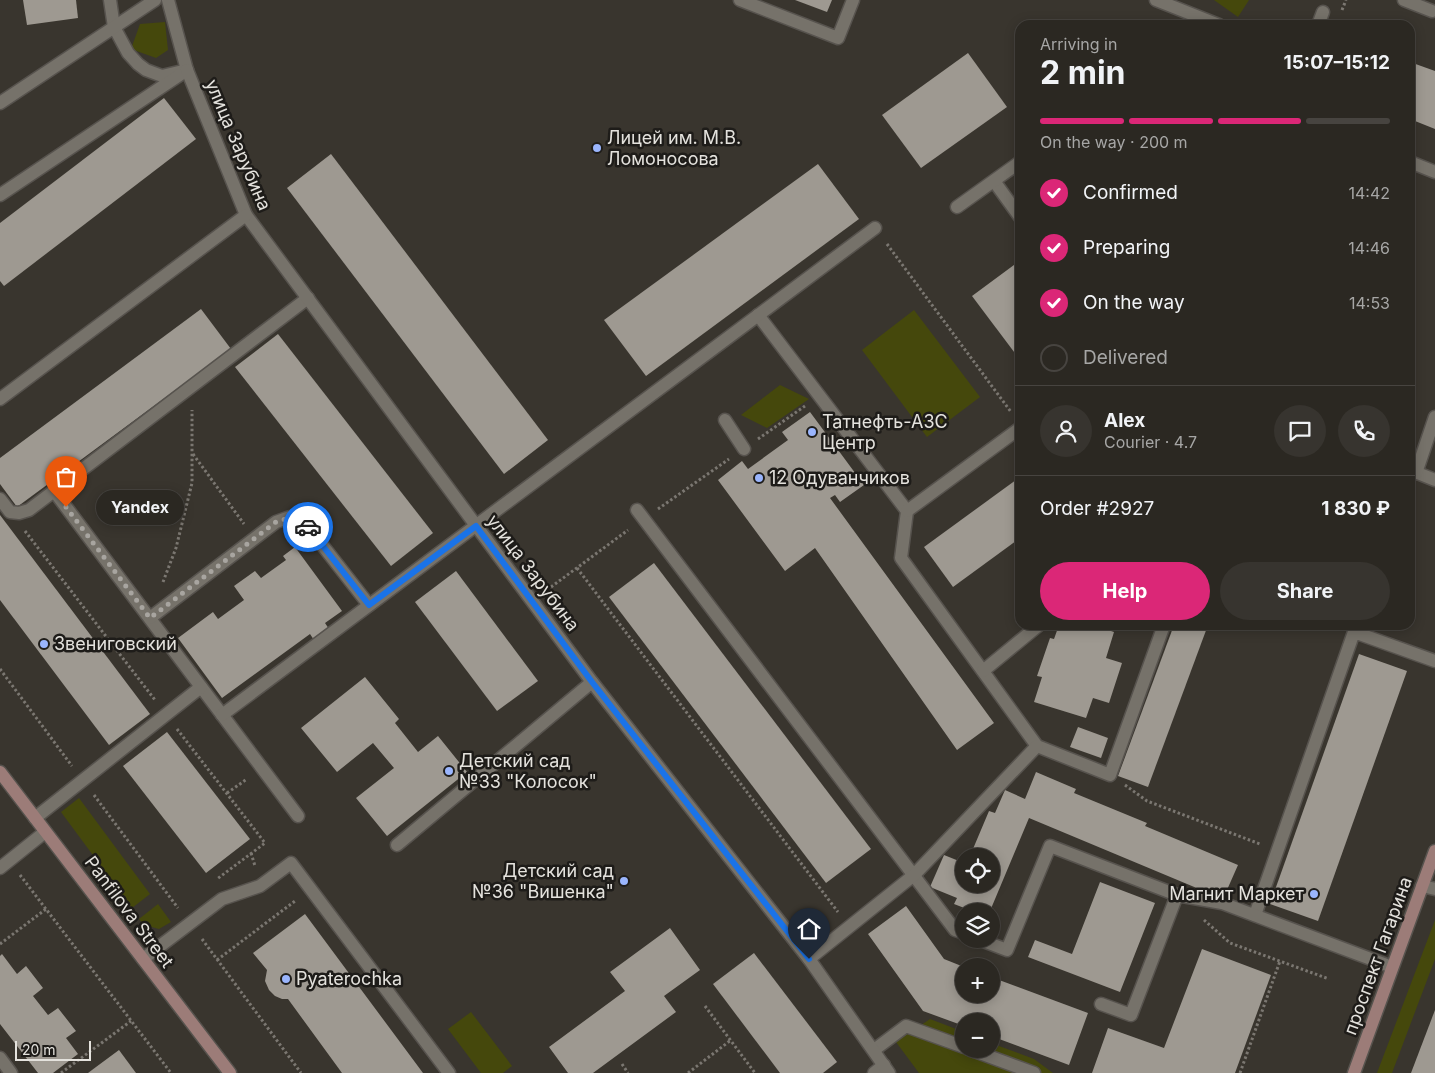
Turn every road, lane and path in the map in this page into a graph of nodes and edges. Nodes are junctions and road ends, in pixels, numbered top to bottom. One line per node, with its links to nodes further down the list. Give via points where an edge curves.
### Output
1 (110, 0): 12 (street)
2 (154, 0): 12 (street)
3 (168, 0): 13 (street, улица Зарубина)
4 (740, 0): 5 (street, via 838,38)
5 (853, 0)
6 (1156, 0): 10 (street)
7 (1404, 0): 8 (street)
8 (1432, 11)
9 (1323, 12): 11 (street)
10 (1206, 20)
11 (1320, 20)
12 (114, 27): 13 (street, via 128,53 146,70 162,76); 14 (street)
13 (187, 70): 19 (street); 22 (street, улица Зарубина)
14 (0, 103)
15 (1415, 164): 17 (street)
16 (1015, 166): 18 (street)
17 (1435, 172)
18 (994, 181): 20 (street); 21 (street)
19 (0, 195)
20 (957, 206)
21 (1015, 210)
22 (246, 215): 24 (street, улица Зарубина); 27 (street)
23 (875, 228): 25 (street); 29 (path)
24 (308, 298): 26 (street); 42 (street, улица Зарубина)
25 (758, 315): 40 (street); 42 (street)
26 (191, 387): 33 (path); 37 (street)
27 (0, 399)
28 (1435, 417): 34 (street)
29 (1015, 419)
30 (725, 420): 32 (street)
31 (1015, 424): 40 (street)
32 (744, 449)
33 (193, 454): 44 (path); 46 (path, via 192,483 176,548)
34 (1415, 467)
35 (1415, 473): 36 (street)
36 (1435, 480)
37 (54, 491): 41 (street, via 29,510); 49 (street)
38 (0, 499): 41 (street)
39 (637, 510): 72 (street)
40 (907, 511): 54 (street, via 901,558)
41 (10, 512): 57 (path)
42 (476, 526): 47 (street, улица Зарубина); 48 (street)
43 (628, 530): 45 (path)
44 (254, 538): 48 (street, via 276,522 290,518 305,523); 49 (street)
45 (578, 568): 47 (path); 82 (path)
46 (163, 583)
47 (532, 601): 55 (street, улица Зарубина)
48 (369, 605): 58 (street)
49 (150, 618): 56 (street)
50 (1033, 630): 54 (street)
51 (1162, 630): 62 (street)
52 (1435, 661): 69 (street, via 1354,632)
53 (0, 669): 63 (path)
54 (983, 672): 59 (street)
55 (592, 682): 68 (street); 87 (street, улица Зарубина)
56 (201, 687): 57 (street); 58 (street)
57 (166, 715): 63 (street); 64 (path)
58 (222, 715): 60 (street)
59 (1037, 746): 62 (street); 72 (street)
60 (262, 768): 64 (path); 65 (street)
61 (0, 772): 66 (main road, Panfilova Street)
62 (1110, 774): 69 (path, via 1147,802)
63 (83, 780): 66 (street); 81 (path)
64 (227, 793): 73 (path, via 265,842)
65 (298, 816)
66 (35, 818): 67 (main road, Panfilova Street)
67 (46, 832): 71 (street); 86 (main road, Panfilova Street)
68 (397, 845)
69 (1277, 851): 79 (street)
70 (1435, 851): 74 (main road, проспект Гагарина)
71 (5, 865): 78 (path)
72 (914, 875): 82 (street); 83 (street)
73 (215, 881)
74 (1422, 886): 75 (street); 90 (main road, проспект Гагарина)
75 (1435, 889)
76 (302, 895): 88 (path)
77 (1177, 895): 79 (street, via 1222,903); 85 (street, via 1050,846 1008,950); 92 (street, via 1131,1015)
78 (46, 909): 84 (path); 94 (path)
79 (1255, 915): 90 (street)
80 (1204, 919): 89 (path, via 1230,943)
81 (190, 923): 86 (street); 88 (path); 107 (street, via 222,899 260,886 291,864)
82 (849, 927): 87 (street)
83 (955, 930)
84 (0, 944)
85 (1000, 947)
86 (143, 959): 105 (main road, Panfilova Street)
87 (809, 959): 97 (street, улица Зарубина)
88 (217, 960): 106 (path)
89 (1280, 961): 91 (path); 112 (path)
90 (1392, 966): 113 (main road, проспект Гагарина)
91 (1328, 978)
92 (1101, 1004)
93 (706, 1006): 95 (path)
94 (132, 1021): 103 (path); 104 (path)
95 (731, 1040): 109 (path); 110 (path)
96 (955, 1044): 97 (street, via 906,1026)
97 (874, 1050): 101 (street, улица Зарубина)
98 (0, 1058): 102 (street)
99 (993, 1058): 111 (street)
100 (622, 1064): 108 (path)
101 (882, 1070)
102 (11, 1073)
103 (61, 1073)
104 (171, 1073)
105 (230, 1073)
106 (301, 1073)
107 (449, 1073)
108 (628, 1073)
109 (688, 1073)
110 (755, 1073)
111 (1034, 1073)
112 (1240, 1073)
113 (1354, 1073)

